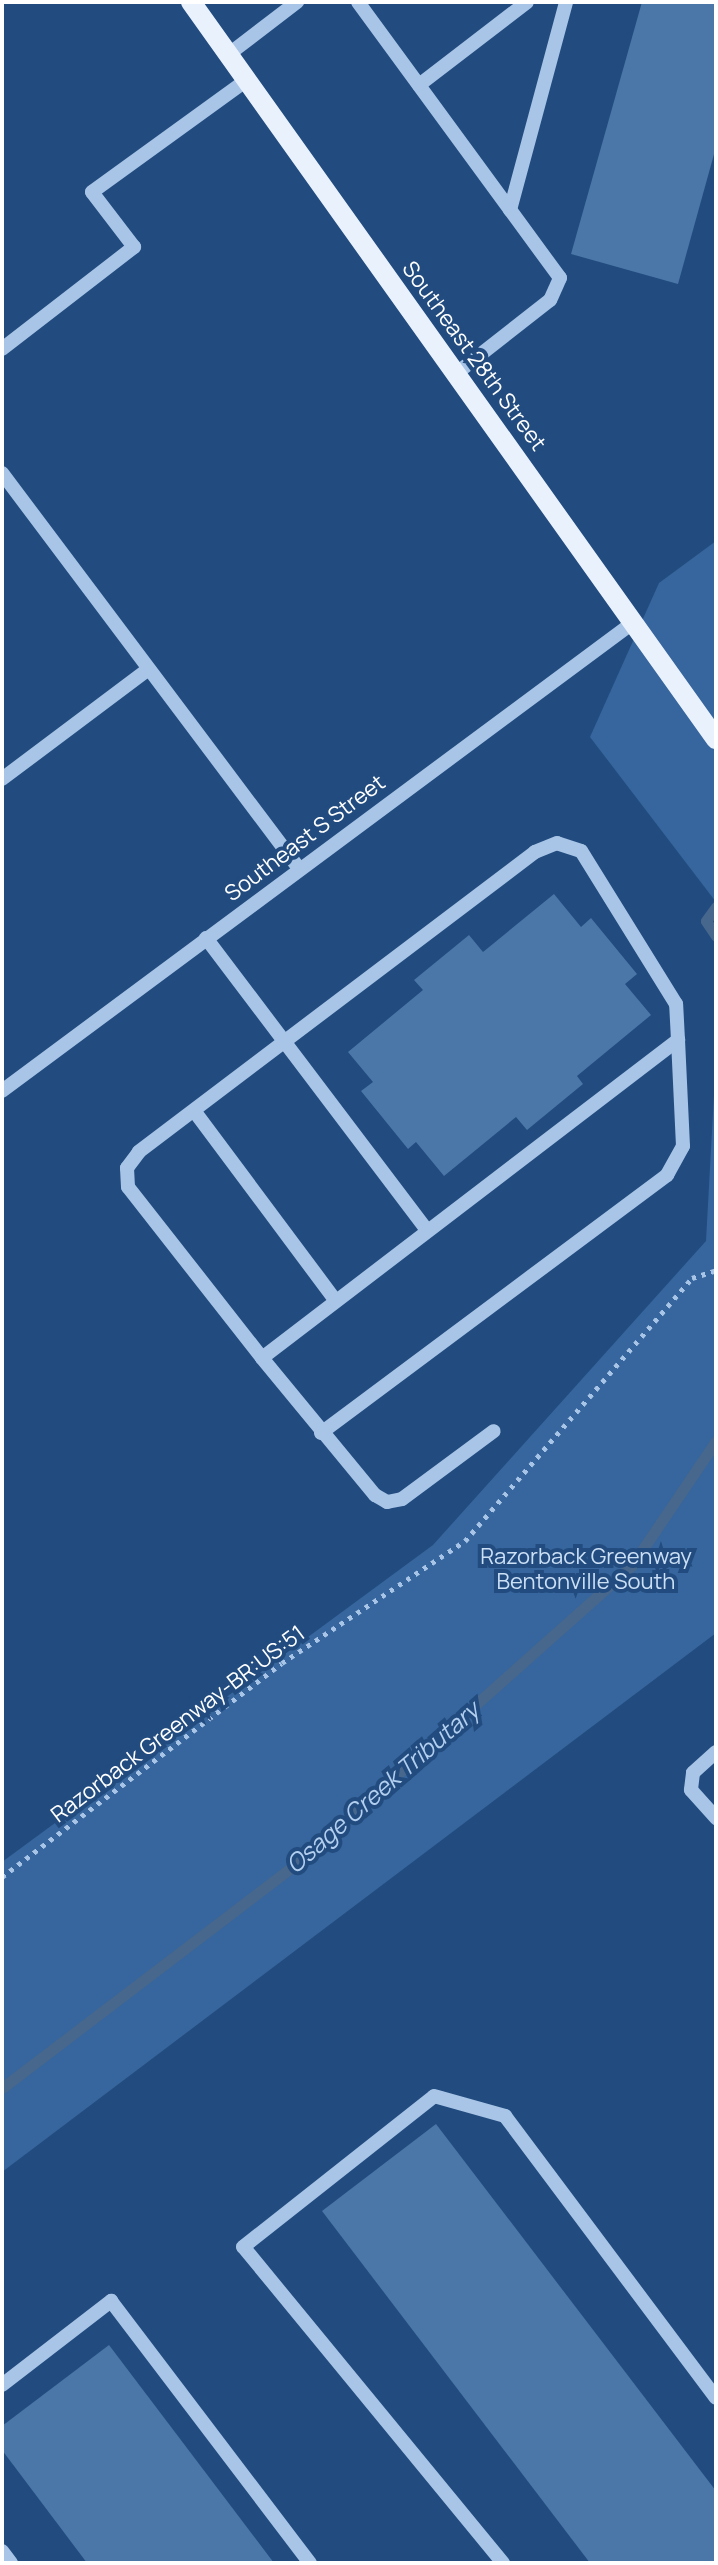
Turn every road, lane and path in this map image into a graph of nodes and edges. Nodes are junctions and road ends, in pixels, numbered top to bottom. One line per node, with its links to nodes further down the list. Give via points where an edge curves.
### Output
1 (191, 2): 6 (main road, Southeast 28th Street)
2 (297, 2): 6 (street)
3 (358, 2): 8 (street)
4 (527, 2): 8 (street)
5 (566, 2): 9 (street)
6 (229, 54): 7 (main road, Southeast 28th Street)
7 (247, 80): 10 (street, via 92,192 134,247); 11 (main road, Southeast 28th Street)
8 (419, 85): 9 (street)
9 (510, 210): 11 (street, via 560,278 557,290)
10 (2, 349)
11 (457, 373): 13 (main road, Southeast 28th Street)
12 (2, 473): 14 (street)
13 (635, 621): 15 (main road, Southeast 28th Street); 17 (street, Southeast S Street)
14 (147, 670): 16 (street); 17 (street)
15 (716, 739)
16 (2, 779)
17 (299, 868): 18 (street, Southeast S Street)
18 (206, 938): 20 (street); 21 (street, Southeast S Street)
19 (678, 1040): 20 (street, via 676,1004 581,851 557,843 535,852); 23 (street); 28 (street, via 683,1146 667,1175)
20 (286, 1044): 22 (street); 23 (street)
21 (2, 1091)
22 (195, 1112): 25 (street); 26 (street, via 139,1152 127,1168 128,1187)
23 (426, 1229): 25 (street)
24 (716, 1270): 31 (path, Razorback Greenway-BR:US:51, via 692,1278 465,1541 282,1663)
25 (335, 1300): 26 (street)
26 (262, 1358): 28 (street)
27 (494, 1431): 28 (street, via 402,1499 387,1502)
28 (321, 1433)
29 (716, 1752): 30 (street, via 693,1773 691,1790)
30 (716, 1818)
31 (2, 1877)
32 (2, 2385): 36 (street, via 111,2301)
33 (716, 2398): 37 (street, via 505,2116 434,2096 243,2247)
34 (2, 2551): 35 (street)
35 (11, 2563)
36 (310, 2563)
37 (503, 2563)

